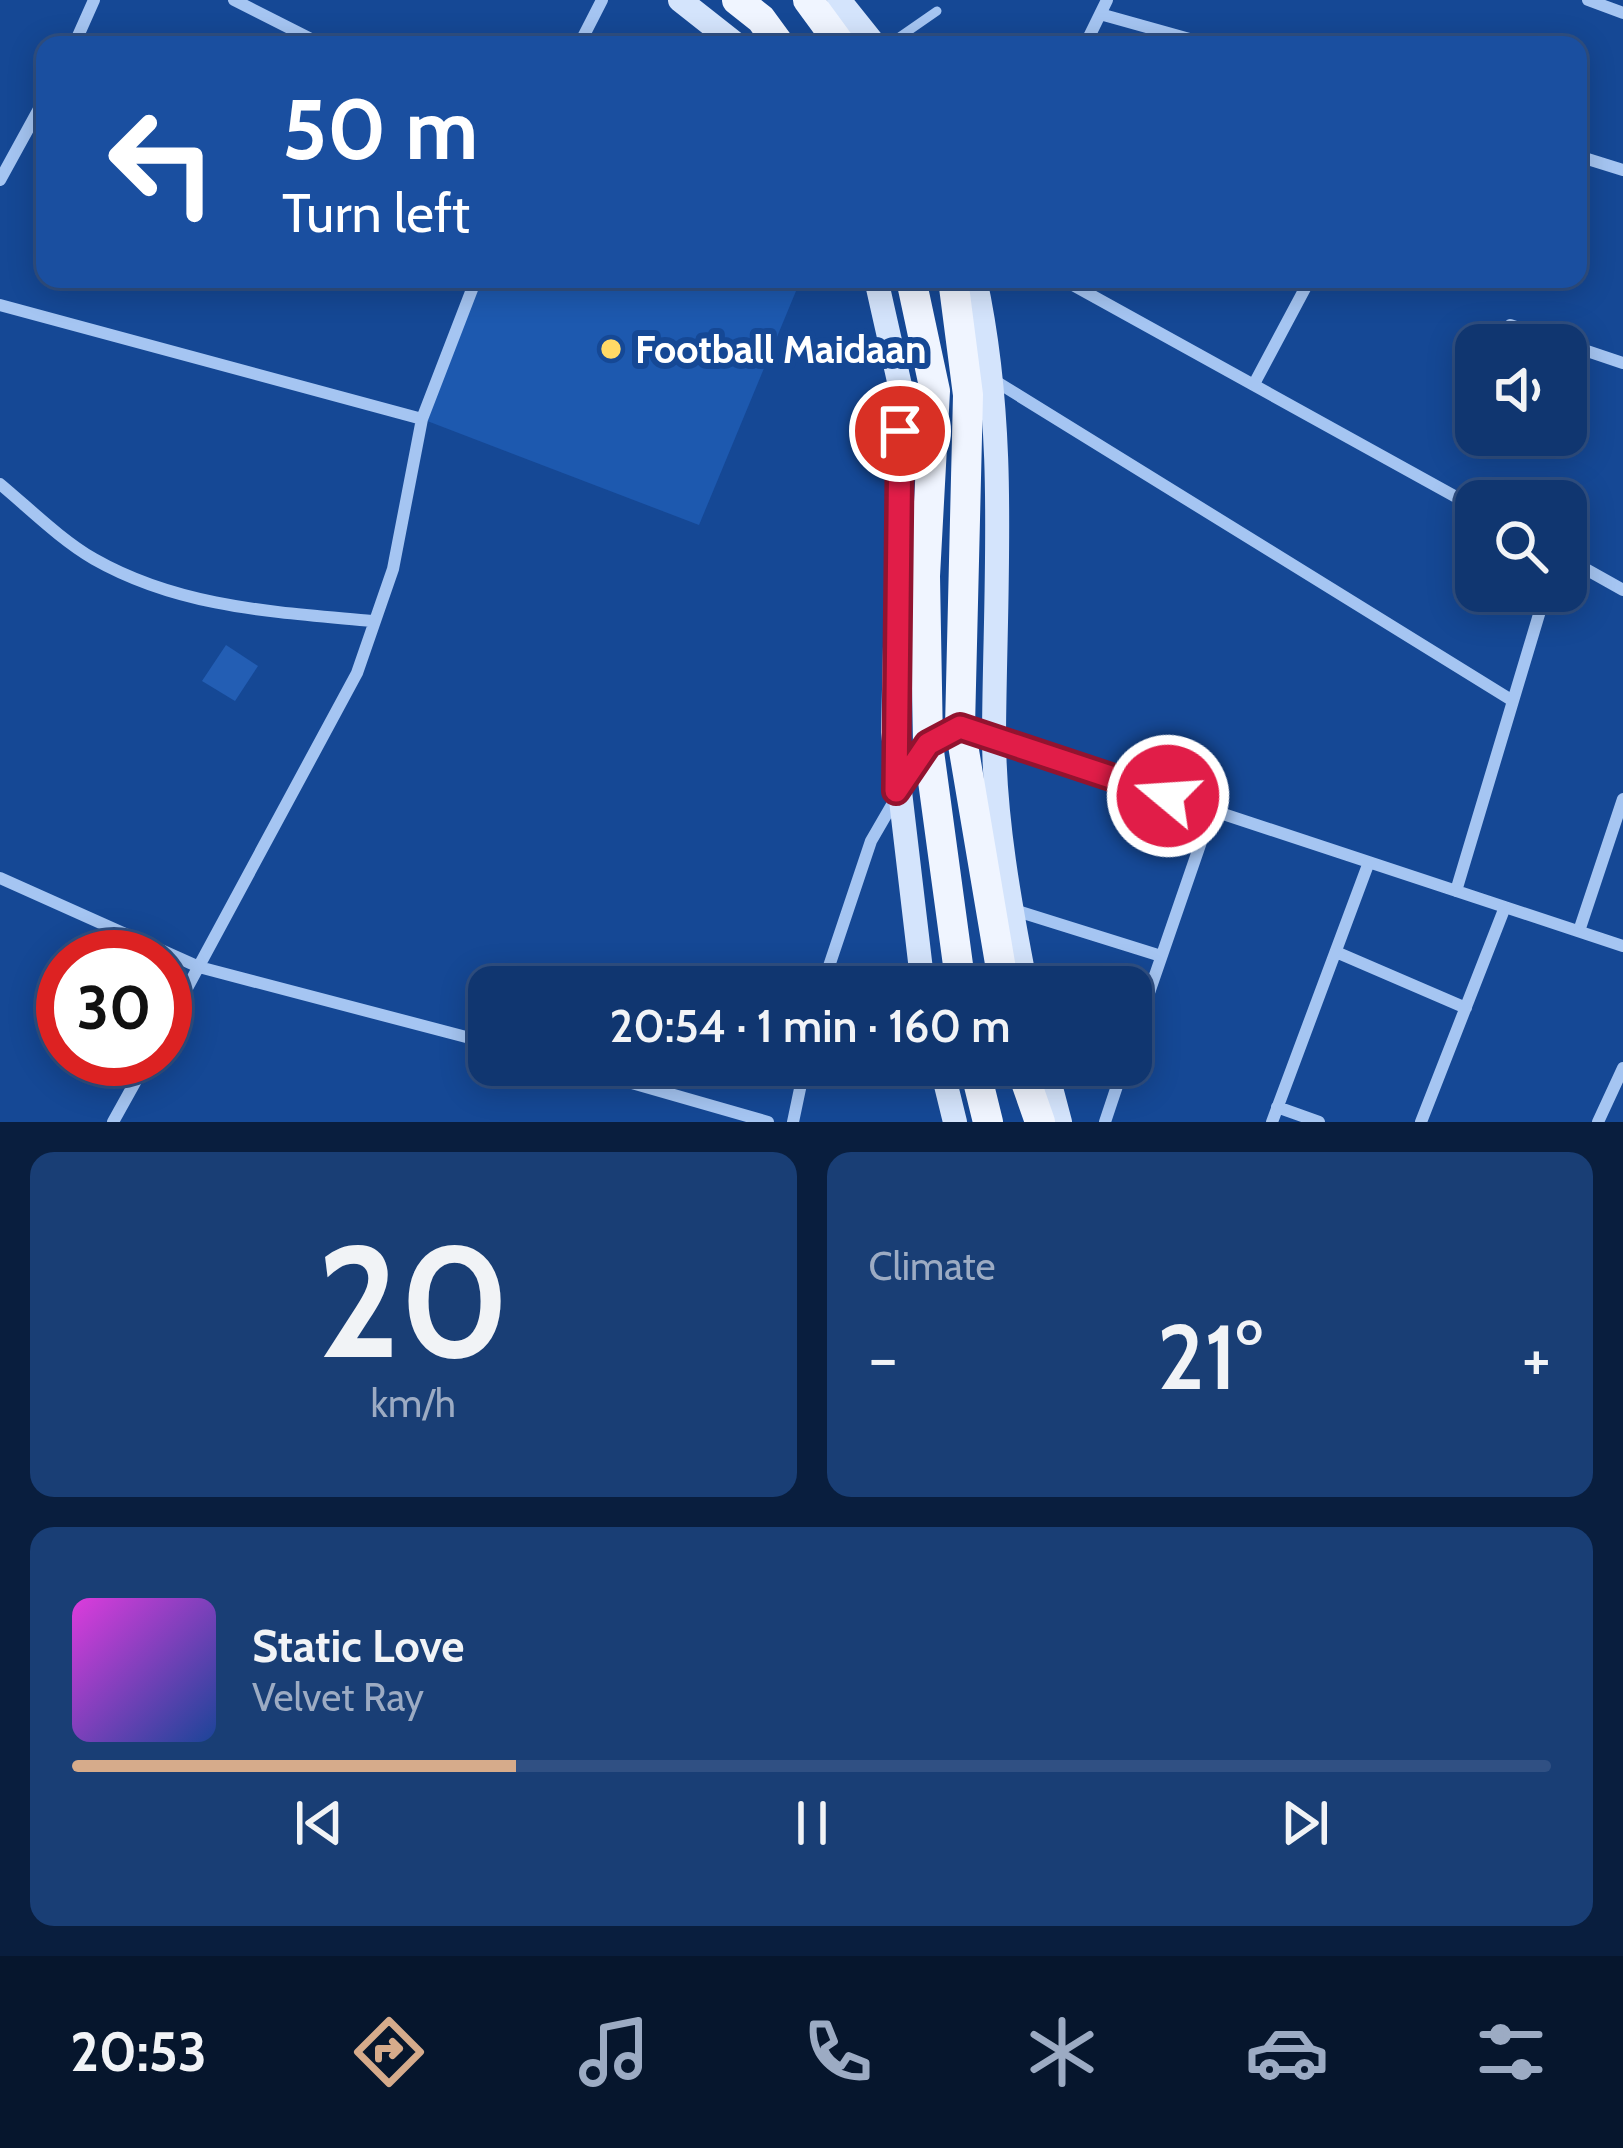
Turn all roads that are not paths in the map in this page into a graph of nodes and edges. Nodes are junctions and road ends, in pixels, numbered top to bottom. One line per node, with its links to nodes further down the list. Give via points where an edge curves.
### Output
1 (94, 0): 13 (street)
2 (234, 0): 14 (street)
3 (602, 0): 15 (street)
4 (680, 0): 16 (street)
5 (736, 0): 17 (main road)
6 (808, 0): 18 (main road)
7 (839, 0): 19 (street)
8 (1106, 0): 12 (street)
9 (1588, 0): 11 (street)
10 (937, 11): 20 (lane)
11 (1623, 13)
12 (1100, 14): 21 (street); 22 (street)
13 (78, 36)
14 (305, 36)
15 (584, 36)
16 (726, 36)
17 (773, 36)
18 (834, 36)
19 (867, 36)
20 (900, 36)
21 (1089, 36)
22 (1179, 36)
23 (36, 114): 26 (street)
24 (1587, 159): 25 (street)
25 (1623, 170)
26 (0, 180)
27 (473, 288): 41 (street)
28 (878, 288): 52 (street, via 902,390)
29 (913, 288): 51 (main road, via 935,391)
30 (955, 288): 40 (main road)
31 (977, 288): 36 (street)
32 (985, 288): 36 (street)
33 (1078, 288): 39 (street)
34 (1305, 288): 39 (street)
35 (0, 305): 41 (street)
36 (981, 309): 40 (street)
37 (1587, 351): 38 (street)
38 (1623, 363)
39 (1254, 384): 43 (street)
40 (980, 387): 48 (street); 49 (main road); 50 (street, via 1001,552)
41 (422, 419): 47 (street, via 392,568)
42 (0, 484): 47 (street, via 90,557 149,586 256,610)
43 (1455, 496)
44 (1587, 570): 45 (street)
45 (1623, 590)
46 (1540, 612): 48 (street)
47 (372, 621): 69 (street, via 357,673)
48 (1513, 701): 57 (street)
49 (960, 727): 50 (street); 51 (street); 67 (main road)
50 (994, 738): 54 (street); 59 (street)
51 (928, 744): 52 (street); 66 (main road)
52 (896, 791): 64 (street); 65 (street)
53 (1623, 799): 60 (street)
54 (1212, 810): 55 (street); 63 (street)
55 (1370, 862): 57 (street); 62 (street)
56 (0, 878): 69 (street)
57 (1456, 891): 58 (street)
58 (1505, 907): 60 (street); 72 (street)
59 (1010, 908): 63 (street); 68 (street)
60 (1580, 931): 61 (street)
61 (1623, 946)
62 (1336, 952): 72 (street); 83 (street)
63 (1162, 956): 71 (street)
64 (829, 966)
65 (920, 966)
66 (958, 966)
67 (1000, 966)
68 (1022, 966)
69 (199, 967): 70 (street); 73 (street)
70 (192, 980)
71 (1152, 985)
72 (1466, 1008): 94 (street)
73 (468, 1037)
74 (1623, 1068): 95 (street)
75 (133, 1086): 84 (street)
76 (642, 1086): 85 (street)
77 (802, 1086): 86 (street)
78 (946, 1086): 87 (street)
79 (979, 1086): 88 (main road)
80 (1027, 1086): 89 (main road)
81 (1051, 1086): 90 (street)
82 (1117, 1086): 91 (street)
83 (1277, 1107): 92 (street); 93 (street)
84 (113, 1122)
85 (768, 1122)
86 (794, 1122)
87 (955, 1122)
88 (988, 1122)
89 (1040, 1122)
90 (1060, 1122)
91 (1105, 1122)
92 (1272, 1122)
93 (1319, 1122)
94 (1421, 1122)
95 (1598, 1122)

